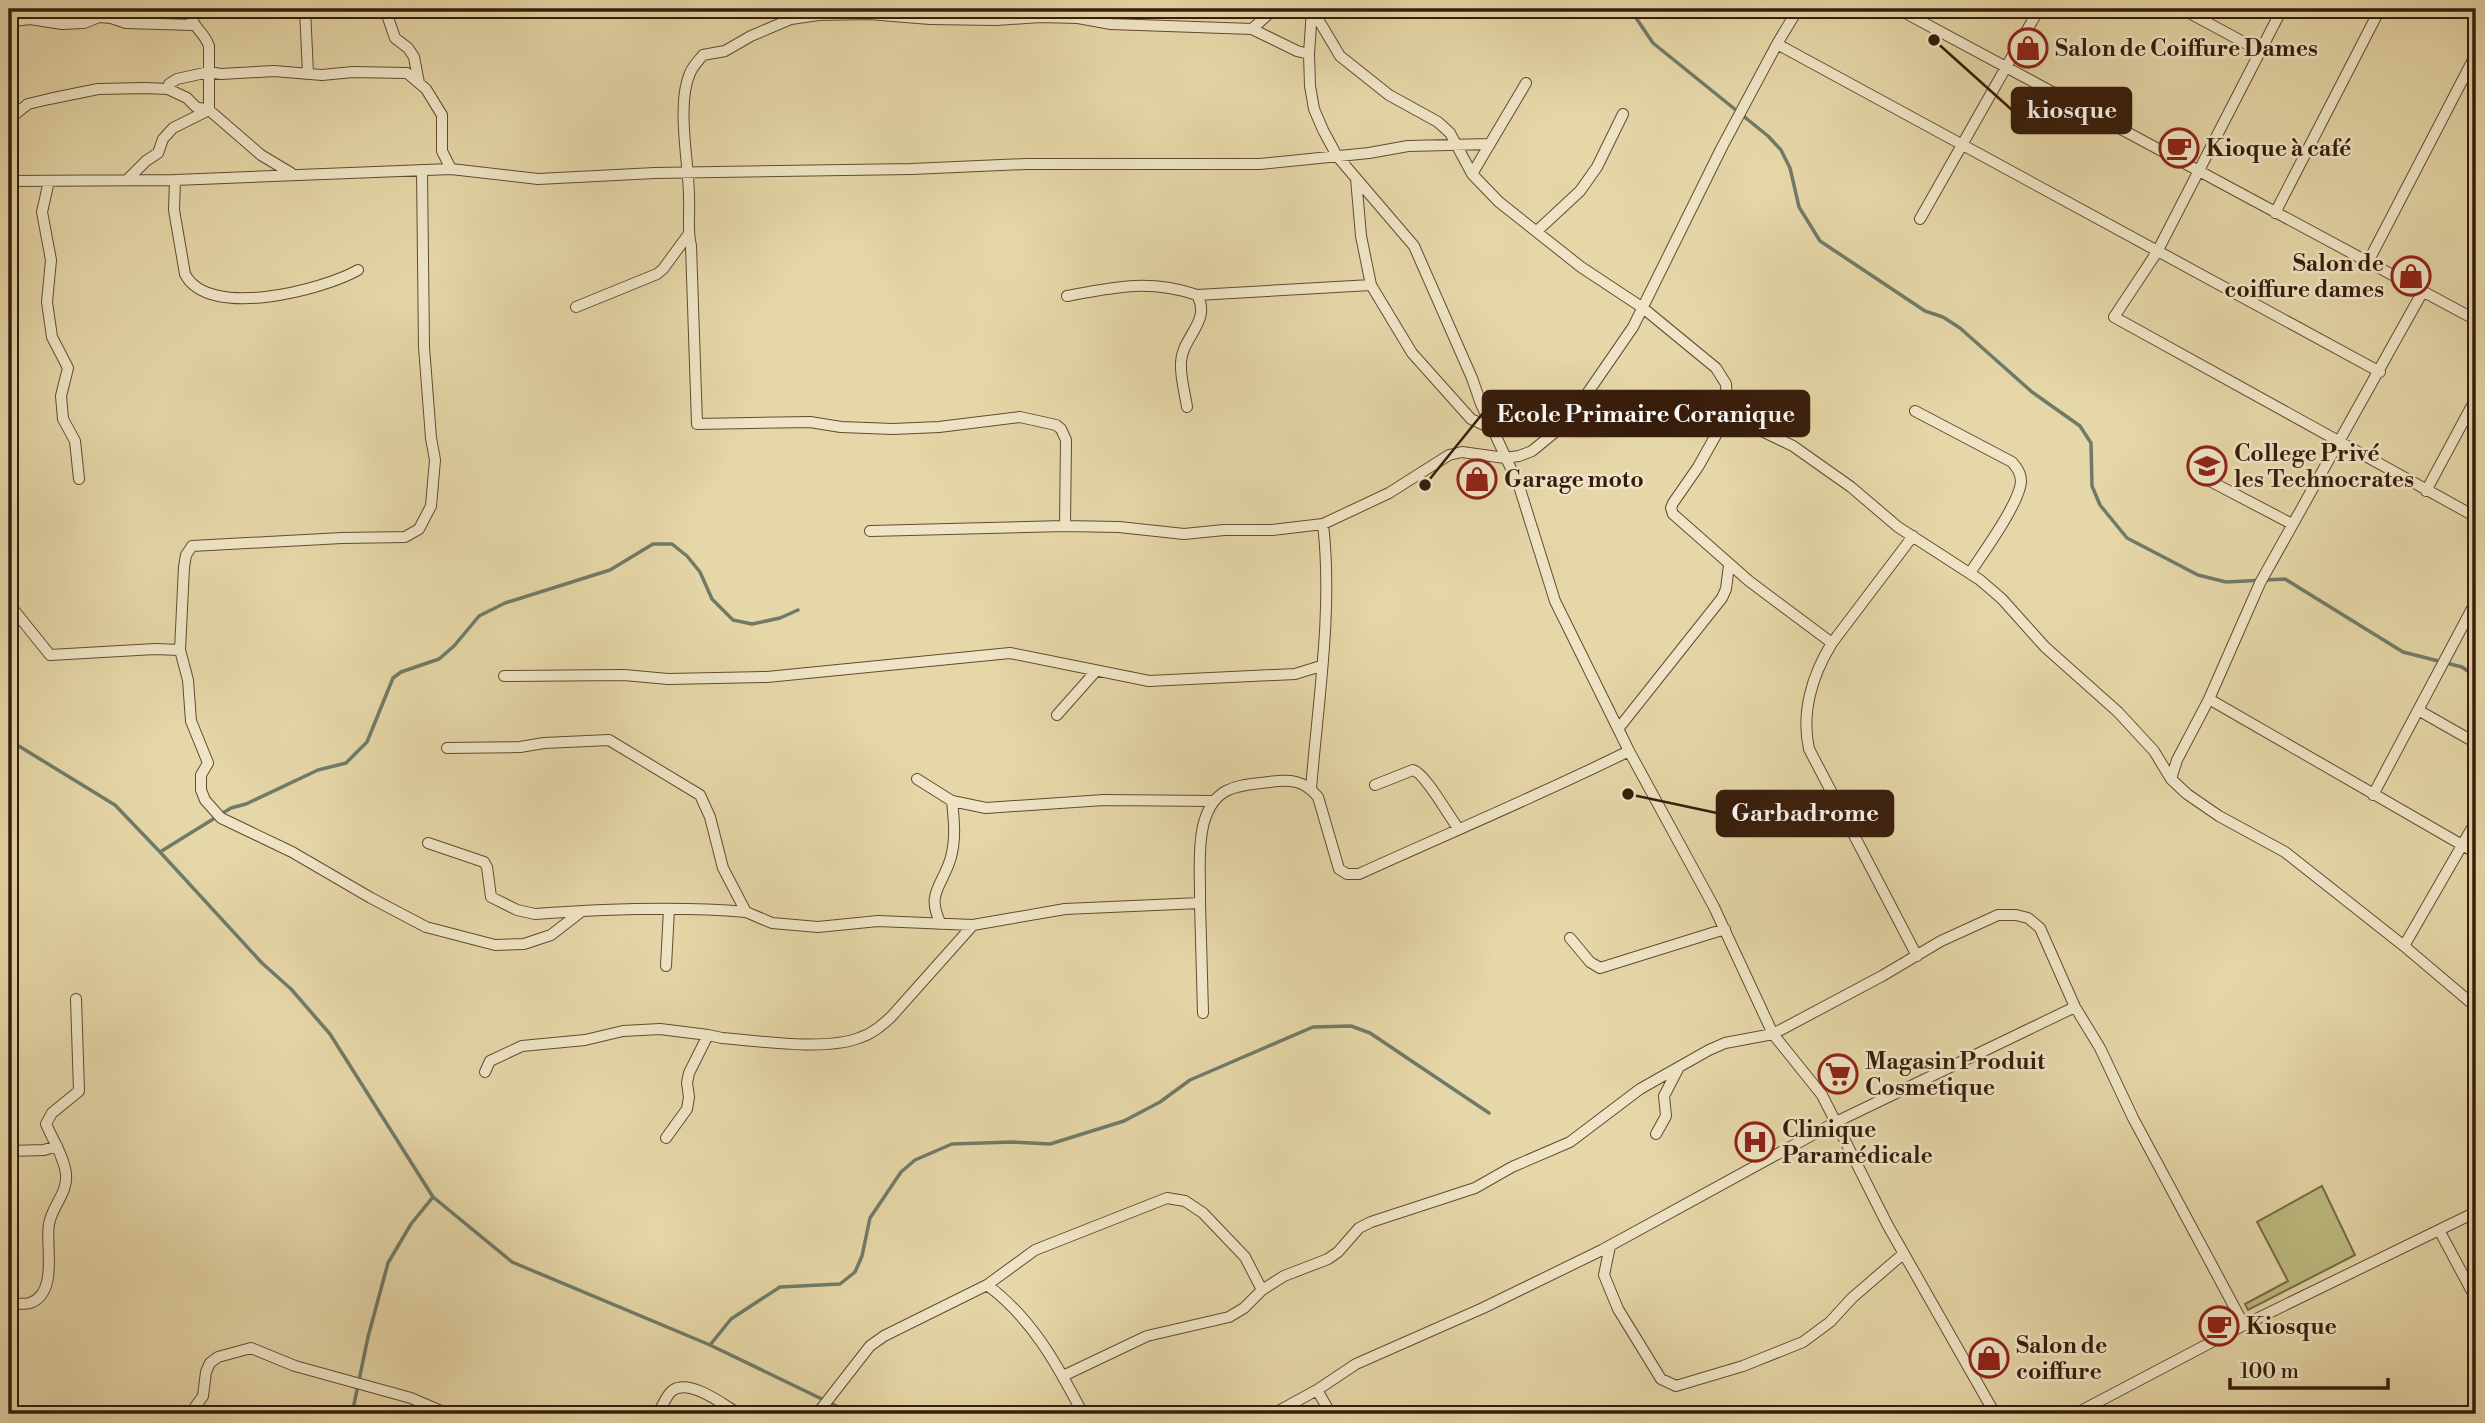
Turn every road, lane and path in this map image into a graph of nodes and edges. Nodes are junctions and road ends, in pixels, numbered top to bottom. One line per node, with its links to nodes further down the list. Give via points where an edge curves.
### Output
1 (191, 9): 13 (street)
2 (305, 9): 21 (street)
3 (385, 9): 22 (street, via 395,38 414,57)
4 (1274, 9): 14 (street)
5 (1312, 9): 17 (street); 30 (street, via 1340,56 1389,95 1438,122)
6 (1798, 9): 15 (street)
7 (1898, 9): 19 (street)
8 (2039, 9): 19 (street)
9 (2182, 9): 16 (street)
10 (2282, 9): 16 (street)
11 (2379, 9): 43 (street)
12 (9, 24): 13 (street, via 30,19 84,23 99,17 126,23)
13 (193, 25): 20 (street, via 208,41)
14 (1252, 29): 17 (street); 35 (street, via 1040,17 843,15 791,19 725,51 703,55 693,67 684,110)
15 (1777, 44): 29 (street); 55 (street)
16 (2260, 51): 34 (street)
17 (1308, 54): 31 (street, via 1314,109)
18 (2476, 54): 48 (street)
19 (2006, 68): 29 (street); 34 (street)
20 (209, 72): 21 (street); 24 (street, via 177,79); 25 (street)
21 (307, 73): 22 (street, via 397,71)
22 (419, 83): 32 (street, via 442,116 442,151)
23 (1525, 83): 28 (street)
24 (168, 89): 25 (street); 27 (street, via 97,89 28,104 14,115)
25 (209, 110): 37 (street, via 261,155); 39 (street, via 173,128 158,153)
26 (1623, 114): 45 (street, via 1580,191)
27 (9, 127)
28 (1490, 144): 30 (street); 36 (street)
29 (1963, 145): 44 (street); 47 (street)
30 (1458, 146): 31 (street, via 1408,146); 36 (street)
31 (1337, 156): 35 (street, via 1260,164 1046,163); 38 (street)
32 (451, 169): 33 (street); 35 (street, via 538,180)
33 (422, 170): 37 (street); 79 (street, via 424,347 435,460 431,506 419,529 405,537 192,546 184,567)
34 (2197, 171): 43 (street); 47 (street)
35 (686, 173): 46 (street)
36 (1472, 174): 45 (street)
37 (298, 176): 40 (street)
38 (1356, 177): 50 (street); 62 (street, via 1413,246)
39 (128, 179): 40 (street); 42 (street)
40 (175, 180): 49 (street, via 174,210 186,274 201,291 253,298 326,285)
41 (9, 181): 42 (street)
42 (49, 181): 65 (street, via 42,212 51,260 47,302 52,337 68,368 61,396 63,419 75,441)
43 (2275, 213): 48 (street)
44 (1920, 219)
45 (1537, 231): 55 (street)
46 (688, 235): 54 (street, via 657,274); 71 (street, via 697,424 810,422 893,429 1020,417 1051,422 1066,440)
47 (2157, 252): 57 (street); 63 (street, via 2114,317)
48 (2368, 262): 51 (street)
49 (358, 270)
50 (1371, 285): 52 (street); 62 (street, via 1412,353 1471,419)
51 (2423, 291): 56 (street); 57 (street)
52 (1196, 295): 53 (street, via 1139,284); 59 (street, via 1202,314 1181,363)
53 (1067, 296)
54 (576, 307)
55 (1643, 308): 60 (street, via 1723,376); 64 (street, via 1600,377 1554,433 1532,451)
56 (2476, 320)
57 (2379, 372): 63 (street)
58 (2476, 398): 67 (street)
59 (1187, 407)
60 (1730, 410): 73 (street, via 1743,422 1793,446); 74 (street, via 1671,508)
61 (1915, 411): 75 (street, via 2012,462 2020,472 2014,501)
62 (1493, 429): 64 (street)
63 (2339, 443): 67 (street); 70 (street)
64 (1505, 458): 69 (street, via 1462,452 1449,455 1397,488); 86 (street, via 1519,486 1555,601)
65 (79, 479)
66 (2210, 481): 70 (street)
67 (2426, 491): 68 (street)
68 (2476, 517)
69 (1323, 524): 71 (street, via 1184,534); 80 (street, via 1327,561)
70 (2292, 524): 83 (street, via 2260,583)
71 (1065, 526): 72 (street)
72 (870, 531)
73 (1913, 536): 75 (street); 78 (street)
74 (1729, 565): 78 (street); 86 (street, via 1722,598)
75 (1970, 573): 91 (street, via 2002,598 2045,647 2118,712 2154,751)
76 (2476, 601): 84 (street)
77 (9, 604): 79 (street, via 50,655)
78 (1832, 643): 111 (street, via 1817,672 1805,717 1809,750)
79 (180, 650): 104 (street, via 191,721 208,762 201,775 201,790 221,818 426,927 464,938 495,945 524,944 551,935)
80 (1321, 666): 81 (street, via 1295,674 1150,681); 93 (street)
81 (1096, 671): 82 (street, via 1010,653 767,677); 85 (street)
82 (504, 676)
83 (2209, 699): 91 (street); 94 (street)
84 (2418, 710): 87 (street); 94 (street)
85 (1057, 715)
86 (1618, 729): 89 (street)
87 (2476, 743)
88 (447, 748): 105 (street, via 609,740 700,795 723,868)
89 (1629, 751): 98 (street); 108 (street)
90 (918, 779): 95 (street)
91 (2171, 779): 110 (street, via 2219,816 2285,852)
92 (1375, 785): 98 (street, via 1418,771)
93 (1311, 789): 96 (street, via 1287,779 1240,786); 98 (street, via 1318,797 1339,869 1347,874 1359,874)
94 (2373, 795): 100 (street)
95 (952, 801): 96 (street, via 986,807 1104,800); 106 (street, via 955,835 933,902)
96 (1214, 801): 102 (street, via 1202,824)
97 (2476, 821): 100 (street)
98 (1458, 828)
99 (428, 843): 104 (street, via 484,862 491,897 517,910 535,914)
100 (2463, 845): 101 (street); 110 (street)
101 (2476, 853)
102 (1200, 903): 107 (street, via 1065,909); 116 (street)
103 (669, 909): 104 (street); 105 (street); 112 (street)
104 (582, 911)
105 (746, 912): 106 (street, via 772,923 799,926 878,921)
106 (942, 924): 107 (street)
107 (973, 925): 118 (street, via 891,1017 858,1039 817,1044)
108 (1725, 929): 109 (street, via 1600,968); 117 (street)
109 (1570, 938)
110 (2404, 946): 115 (street)
111 (1917, 957): 114 (street, via 1998,915 2028,918 2040,928); 117 (street)
112 (666, 966)
113 (76, 999): 124 (street, via 80,1086 52,1112 46,1124)
114 (2076, 1007): 121 (street); 134 (street)
115 (2476, 1007)
116 (1203, 1013)
117 (1773, 1034): 119 (street, via 1725,1043); 121 (street, via 1822,1095)
118 (708, 1035): 120 (street, via 636,1030 522,1046 490,1061); 123 (street, via 689,1073 687,1109)
119 (1678, 1069): 122 (street, via 1664,1096 1666,1116); 131 (street, via 1640,1089 1559,1148 1461,1194 1371,1222 1328,1259)
120 (485, 1072)
121 (1836, 1122): 128 (street); 129 (street)
122 (1656, 1134)
123 (666, 1138)
124 (57, 1146): 125 (street); 133 (street, via 66,1174 64,1191 49,1222 49,1275 30,1304)
125 (9, 1151)
126 (2476, 1212): 127 (street)
127 (2439, 1230): 132 (street); 134 (street)
128 (1609, 1246): 129 (street, via 1604,1275 1618,1309 1661,1379 1676,1386 1803,1342); 136 (street, via 1356,1364)
129 (1903, 1254): 145 (street)
130 (988, 1285): 131 (street, via 1035,1250 1167,1198 1185,1201 1203,1213 1245,1257); 135 (street, via 1043,1343); 141 (street, via 901,1326 870,1346)
131 (1262, 1290): 135 (street, via 1228,1317 1147,1336)
132 (2476, 1300)
133 (9, 1303)
134 (2244, 1325): 146 (street)
135 (1063, 1376): 142 (street)
136 (1317, 1390): 143 (street); 144 (street)
137 (190, 1414): 138 (street, via 203,1396 211,1363 251,1348)
138 (448, 1414)
139 (658, 1414): 140 (street, via 668,1394 686,1388 706,1393)
140 (739, 1414)
141 (817, 1414)
142 (1083, 1414)
143 (1273, 1414)
144 (1331, 1414)
145 (1994, 1414)
146 (2075, 1414)

